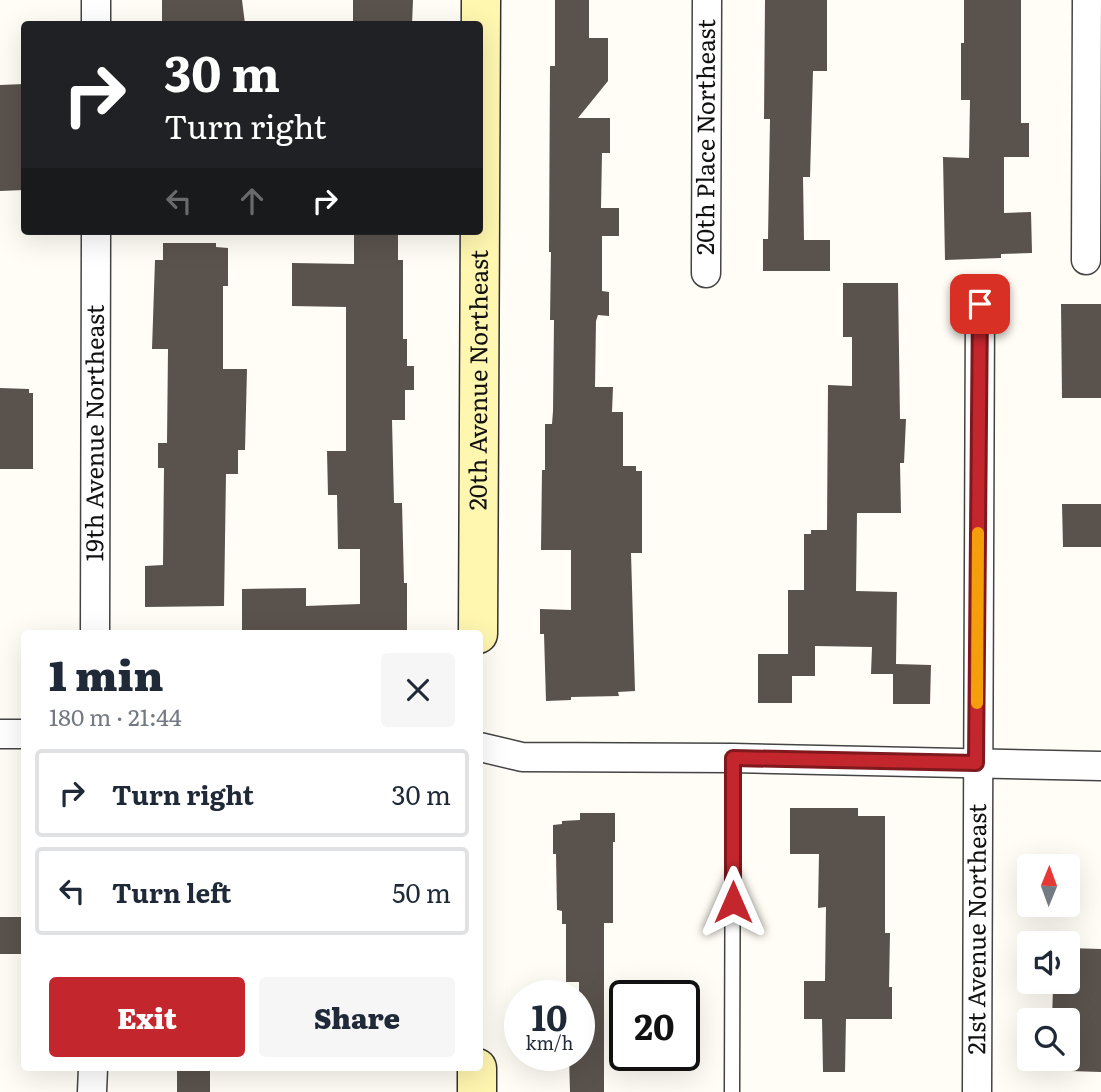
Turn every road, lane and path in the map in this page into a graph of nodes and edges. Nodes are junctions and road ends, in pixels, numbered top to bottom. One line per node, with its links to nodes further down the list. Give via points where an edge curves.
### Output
1 (96, 0): 5 (street)
2 (481, 0): 6 (street, 20th Avenue Northeast)
3 (707, 0): 10 (street, 20th Place Northeast)
4 (1087, 0): 9 (street)
5 (96, 21)
6 (481, 21)
7 (96, 235): 12 (street, 19th Avenue Northeast)
8 (480, 235): 13 (street, 20th Avenue Northeast)
9 (1086, 260)
10 (706, 273)
11 (980, 304): 18 (street, 21st Avenue Northeast)
12 (95, 630)
13 (478, 630)
14 (0, 734): 15 (street)
15 (21, 734)
16 (483, 748): 17 (street, via 522,757)
17 (733, 758): 18 (street); 24 (lane)
18 (976, 763): 19 (street); 25 (street, 21st Avenue Northeast)
19 (1101, 766)
20 (93, 1071): 22 (street)
21 (477, 1071): 23 (street)
22 (92, 1092)
23 (477, 1092)
24 (732, 1092)
25 (977, 1092)

